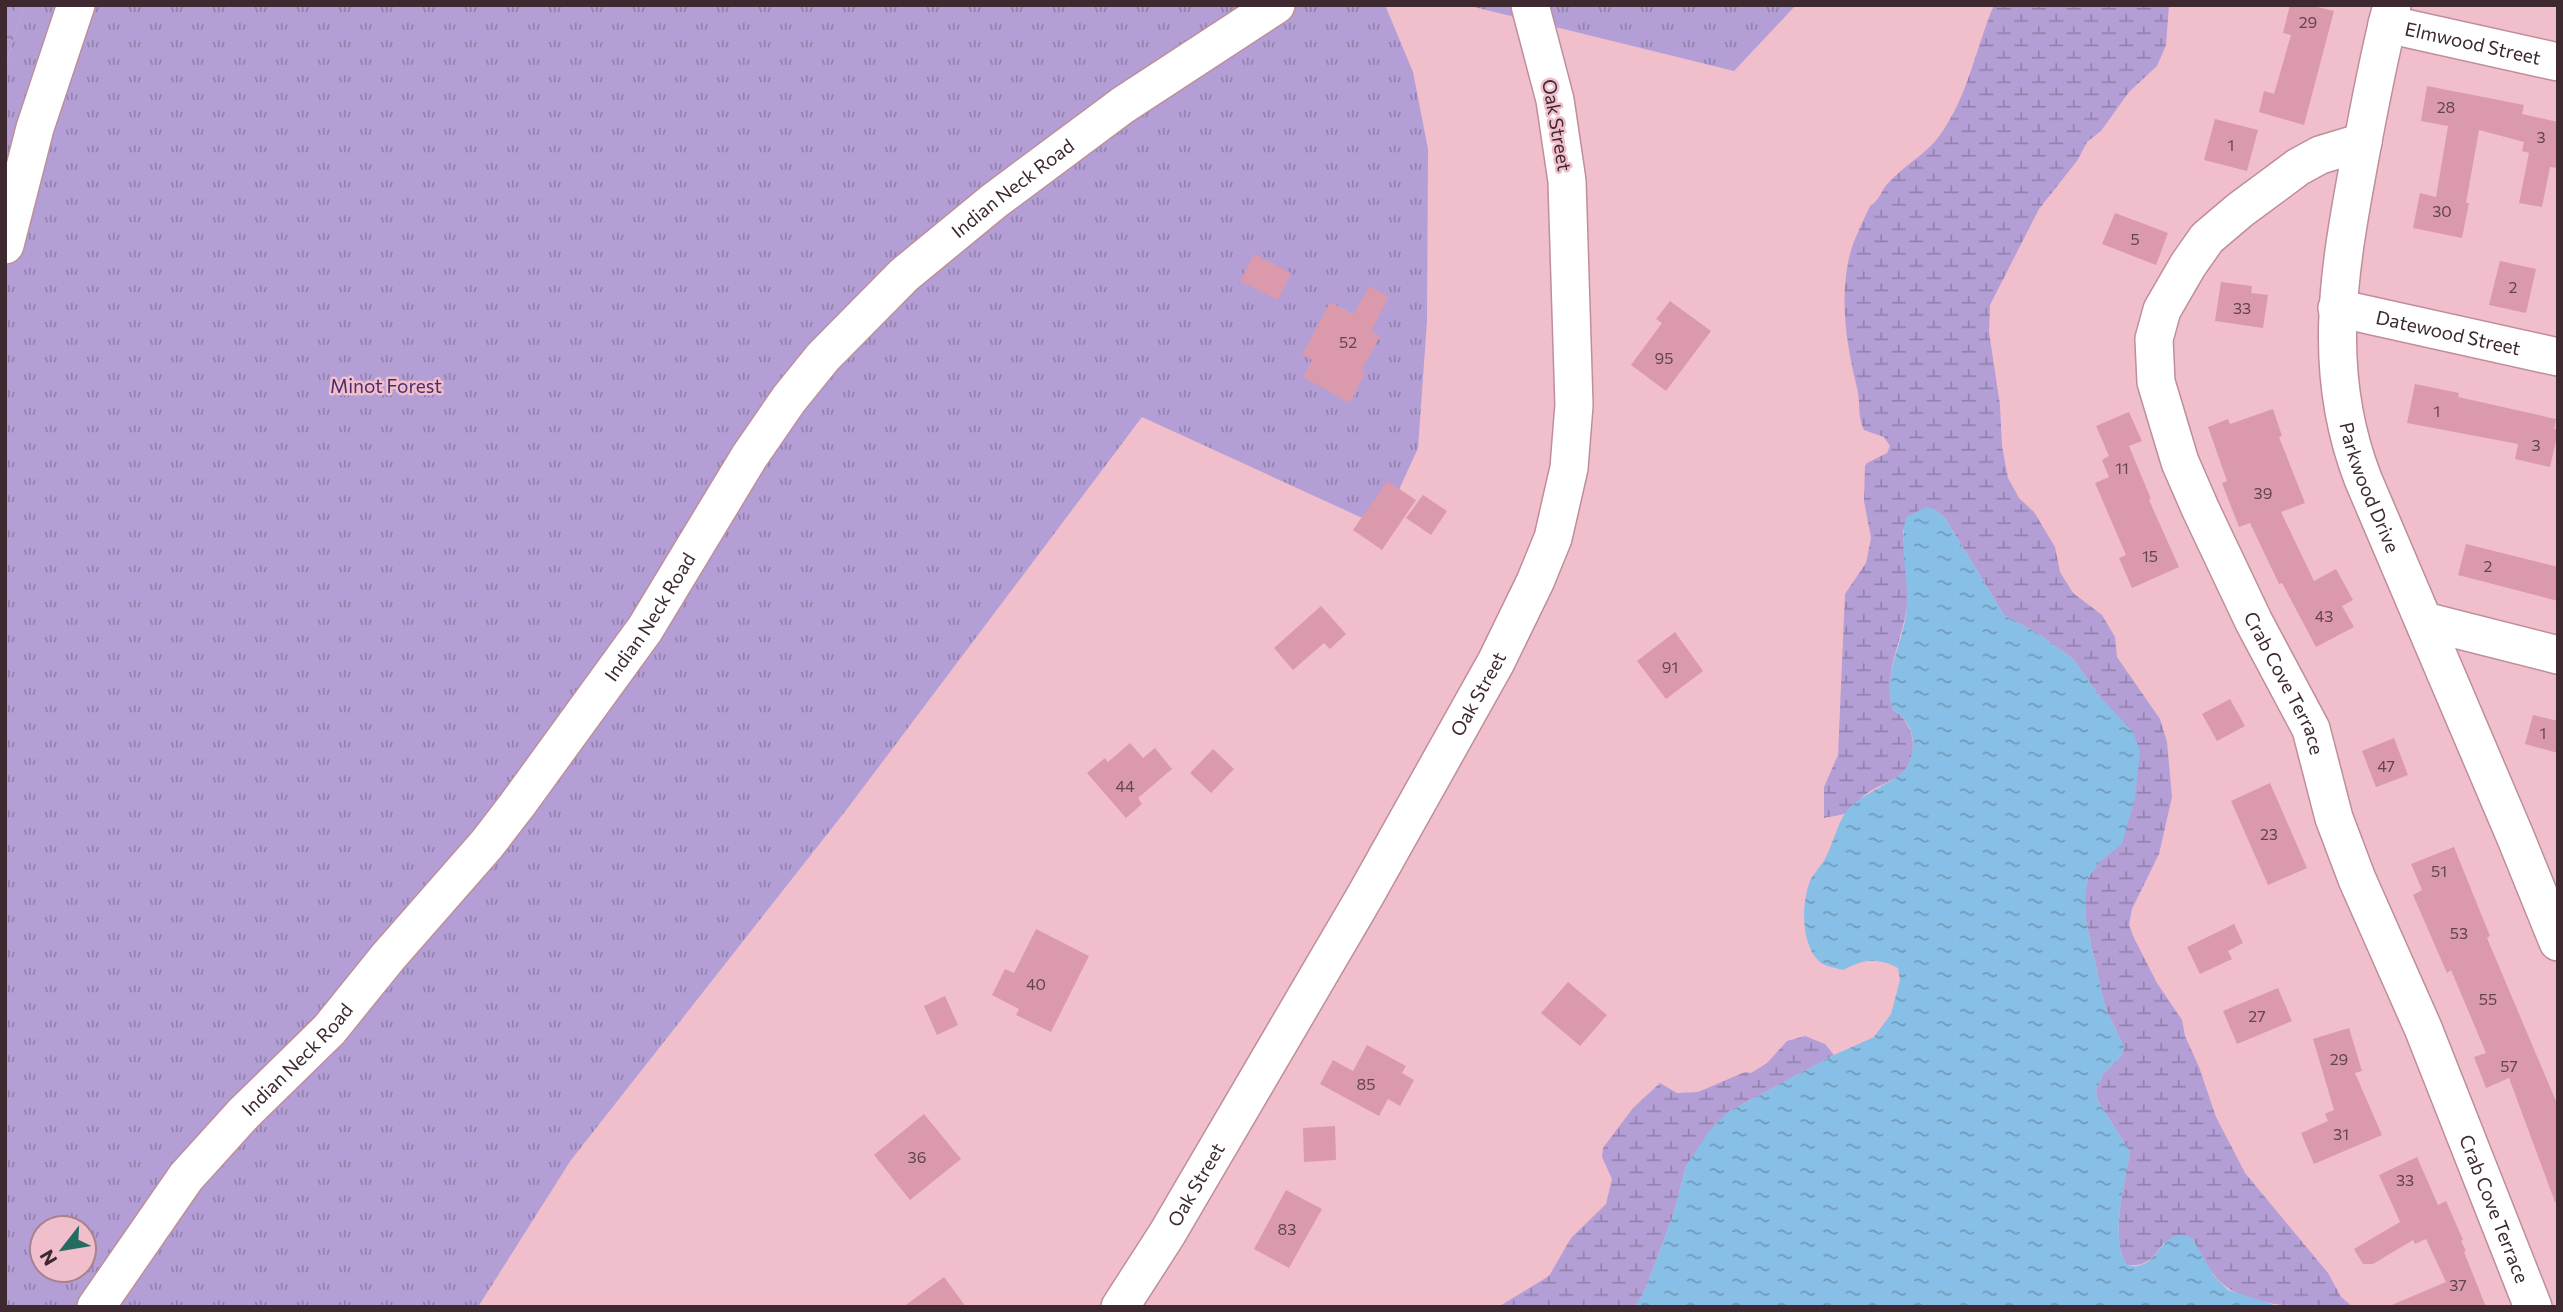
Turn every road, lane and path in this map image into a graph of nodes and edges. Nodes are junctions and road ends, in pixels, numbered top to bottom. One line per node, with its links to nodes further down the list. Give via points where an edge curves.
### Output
1 (76, 5): 7 (street, via 35,128)
2 (1276, 5): 13 (street, Indian Neck Road, via 1123,105 994,201 904,275 823,357 755,448 645,629 510,814 329,1030 186,1177)
3 (1530, 5): 14 (street, Oak Street, via 1555,100 1567,181 1574,405 1569,468 1553,538 1496,662 1365,896 1167,1234)
4 (2389, 14): 5 (street, Elmwood Street); 6 (street, Parkwood Drive)
5 (2558, 62)
6 (2363, 142): 8 (street, Parkwood Drive); 15 (street, Crab Cove Terrace, via 2298,167 2207,238 2162,310 2154,339 2155,374 2180,461 2200,508 2311,729 2334,818 2357,879 2423,1028)
7 (5, 245)
8 (2337, 308): 9 (street, Datewood Street); 10 (street, Parkwood Drive, via 2339,380 2350,441)
9 (2558, 358)
10 (2424, 621): 11 (street); 12 (street, Parkwood Drive)
11 (2558, 655)
12 (2558, 942)
13 (96, 1307)
14 (1119, 1307)
15 (2533, 1307)

